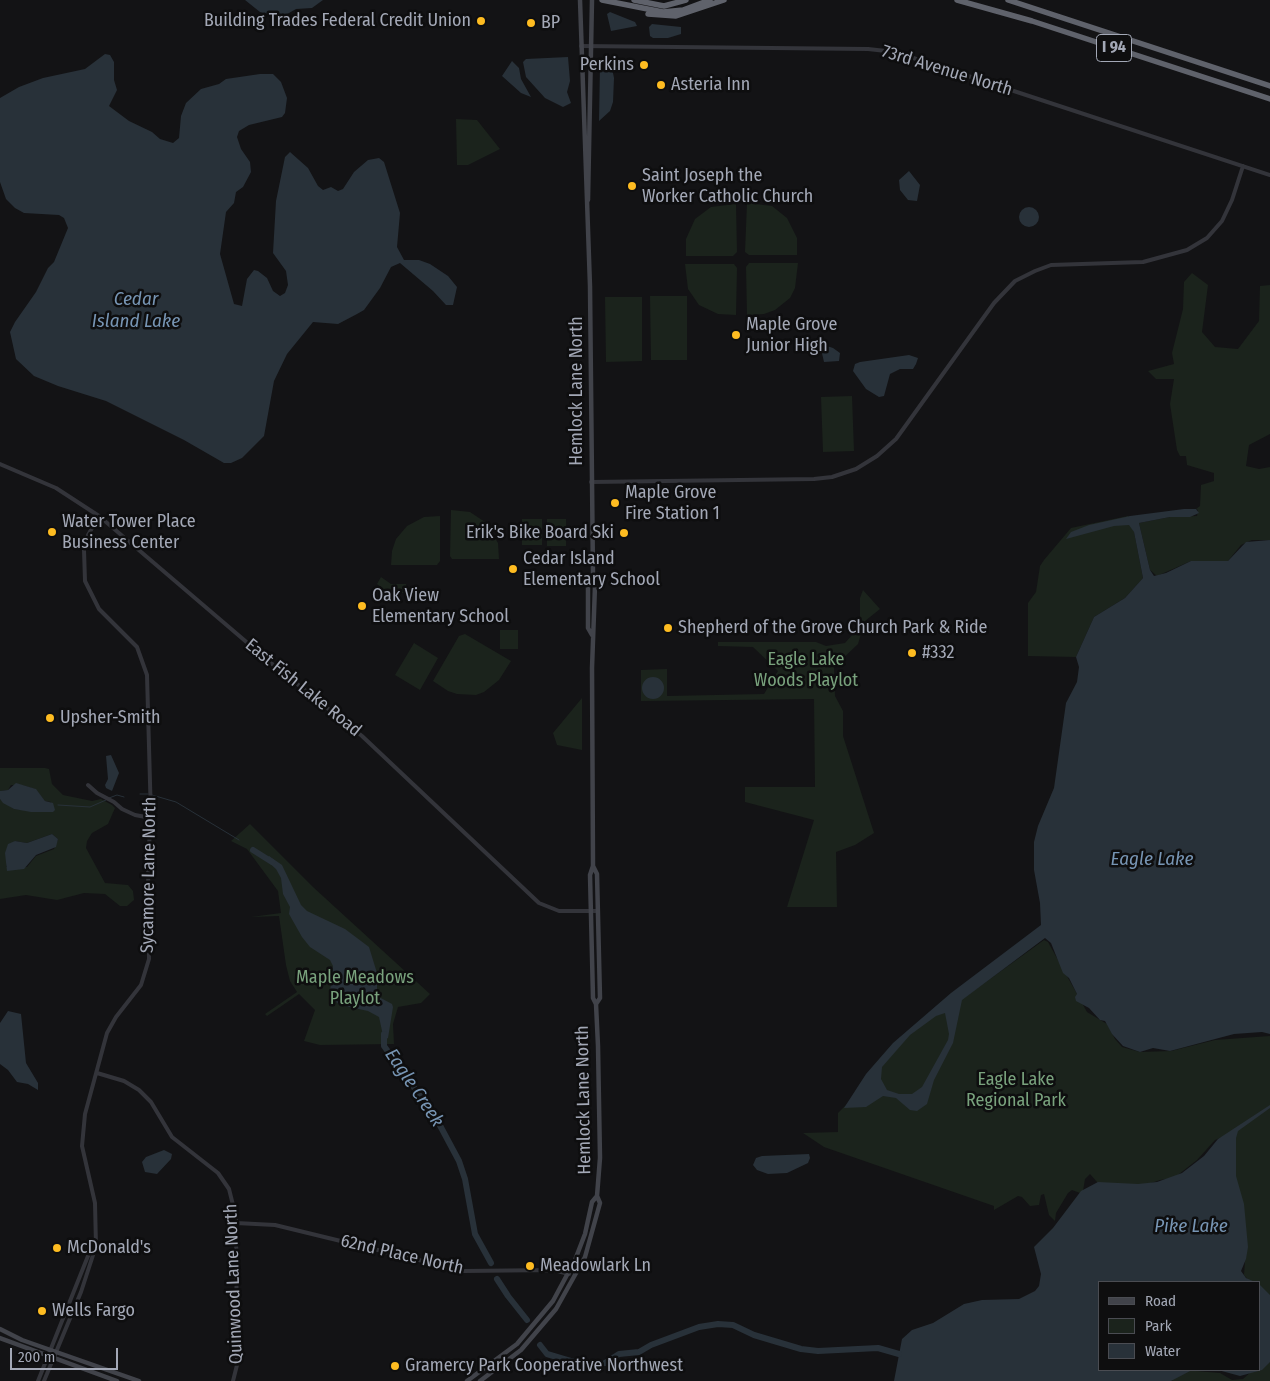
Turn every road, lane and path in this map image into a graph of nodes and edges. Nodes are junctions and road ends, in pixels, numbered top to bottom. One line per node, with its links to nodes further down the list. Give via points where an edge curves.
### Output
1 (580, 0): 11 (main road, Hemlock Lane North)
2 (592, 0): 12 (main road, Hemlock Lane North)
3 (602, 0): 10 (highway)
4 (634, 0): 5 (highway, via 664,6)
5 (686, 0)
6 (710, 0): 10 (highway, via 671,12)
7 (724, 0): 10 (highway, via 686,14 667,17 640,12)
8 (957, 0): 14 (highway, I 94, via 1032,21)
9 (1008, 0): 13 (highway, I 94)
10 (628, 6)
11 (581, 46): 12 (street, 73rd Avenue North); 17 (main road, Hemlock Lane North, via 584,173)
12 (592, 46): 15 (street, 73rd Avenue North, via 895,52); 17 (main road, Hemlock Lane North)
13 (1270, 86)
14 (1270, 99)
15 (1243, 166): 16 (street, 73rd Avenue North); 19 (street, via 1222,221 1207,238 1187,250 1142,262 1051,266 1035,270 1016,281 994,303 896,439 856,469 814,479)
16 (1270, 175)
17 (588, 201): 19 (main road, Hemlock Lane North)
18 (0, 464): 20 (street, East Fish Lake Road, via 56,488)
19 (592, 482): 23 (main road, Hemlock Lane North, via 593,581 588,586 588,628 592,635)
20 (99, 516): 22 (street, Sycamore Lane North, via 86,542 84,574 94,602 130,638 145,665); 24 (street, East Fish Lake Road, via 362,736 539,903 559,911)
21 (88, 785): 22 (street, via 122,809)
22 (151, 818): 27 (street, Sycamore Lane North, via 147,970 138,990 111,1025)
23 (593, 866): 24 (main road, Hemlock Lane North); 25 (main road, Hemlock Lane North, via 597,874)
24 (590, 911): 25 (street, East Fish Lake Road); 26 (main road, Hemlock Lane North, via 593,998)
25 (598, 911): 26 (main road, Hemlock Lane North, via 600,998)
26 (596, 1004): 28 (main road, Hemlock Lane North, via 600,1158)
27 (96, 1073): 29 (street, Quinwood Lane North, via 124,1081 139,1090 151,1102 172,1137 218,1173 232,1198); 33 (street, Sycamore Lane North, via 82,1135 83,1156 95,1208 94,1241)
28 (597, 1196): 30 (main road, Hemlock Lane North, via 592,1202 584,1238); 41 (main road, Hemlock Lane North, via 600,1203 595,1227 576,1277 556,1309 534,1337)
29 (236, 1223): 30 (street, 62nd Place North, via 275,1225 464,1271 553,1270); 39 (street, Quinwood Lane North, via 237,1365)
30 (569, 1274): 40 (main road, Hemlock Lane North, via 525,1335)
31 (0, 1329): 33 (main road)
32 (0, 1338): 34 (main road)
33 (54, 1351): 34 (street, Sycamore Lane North); 38 (main road)
34 (51, 1357): 35 (street); 36 (street); 37 (main road)
35 (38, 1381)
36 (44, 1381)
37 (117, 1381)
38 (140, 1381)
39 (234, 1381)
40 (467, 1381)
41 (480, 1381)

